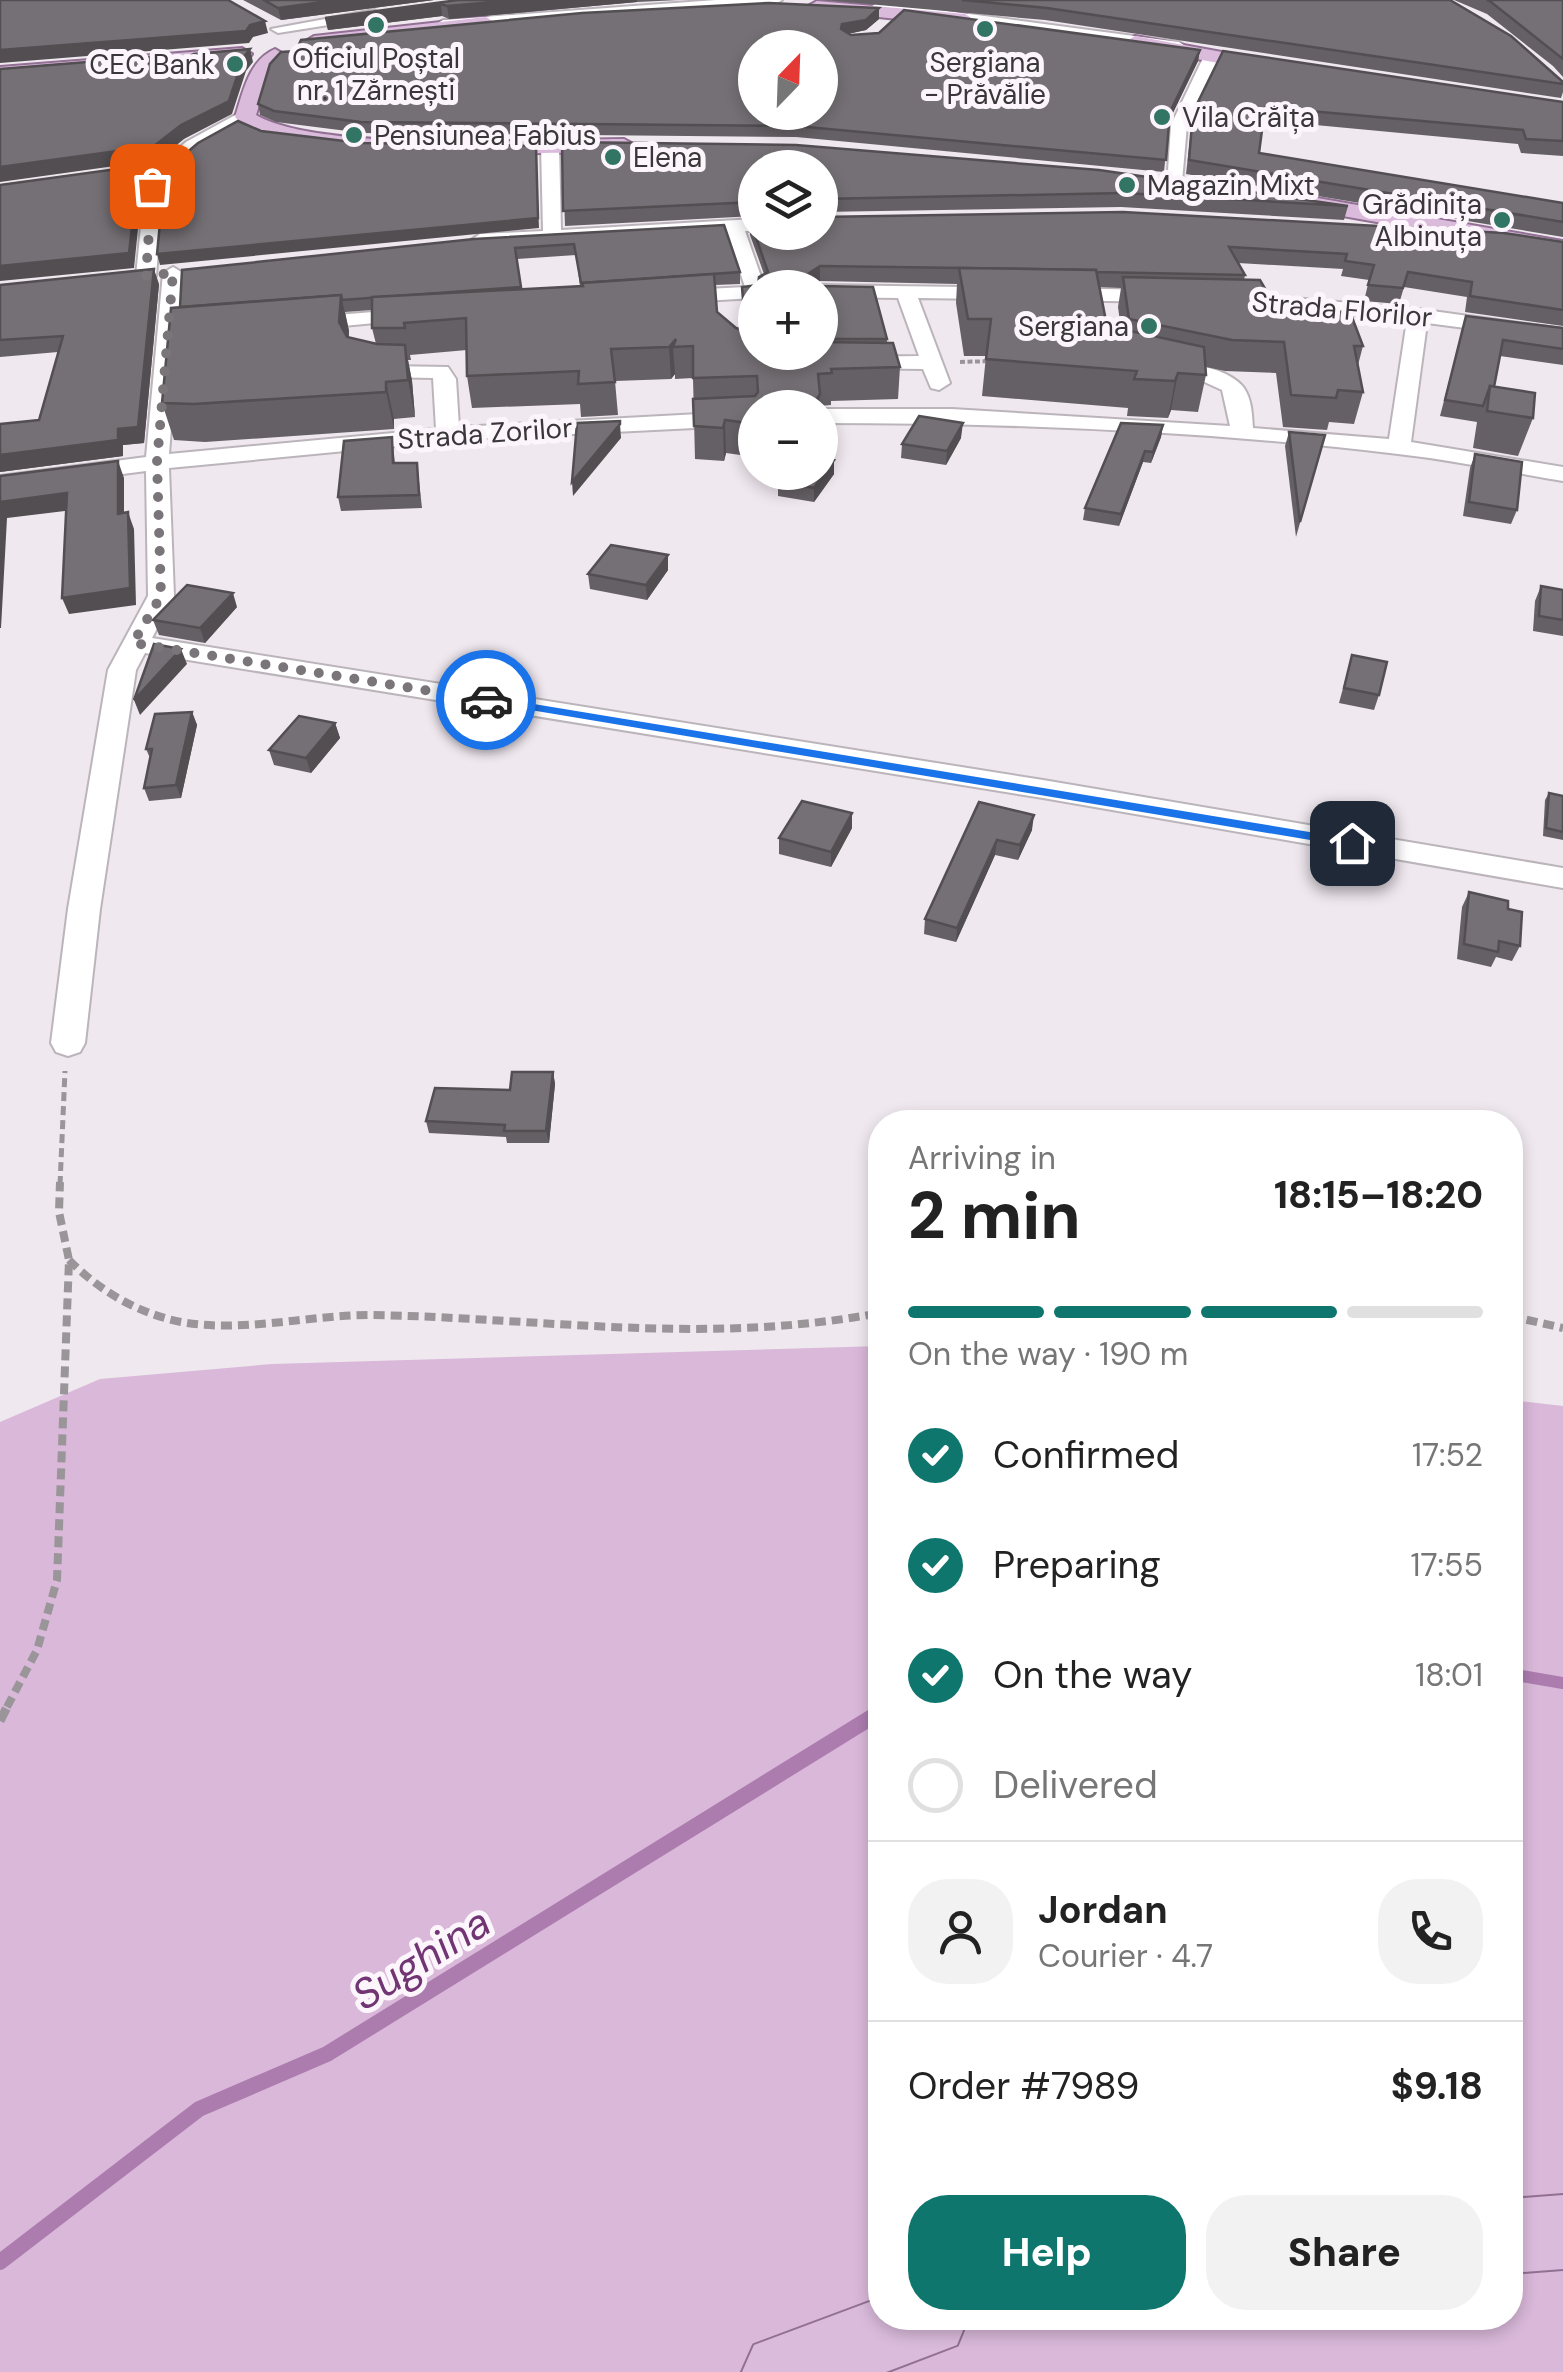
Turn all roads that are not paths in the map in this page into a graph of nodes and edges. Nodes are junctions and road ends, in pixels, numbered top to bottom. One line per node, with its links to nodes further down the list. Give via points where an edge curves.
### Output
1 (771, 2): 2 (main road); 5 (main road, via 382,32 308,43 301,52)
2 (883, 11): 6 (main road)
3 (396, 12): 5 (street)
4 (261, 19): 5 (street)
5 (274, 44): 7 (main road); 11 (main road)
6 (1207, 55): 8 (main road); 17 (street)
7 (198, 60): 9 (street); 10 (main road)
8 (1295, 71)
9 (164, 74): 10 (main road); 11 (main road)
10 (0, 76)
11 (258, 76): 12 (main road)
12 (244, 117): 14 (main road, via 259,129 315,139); 15 (street)
13 (646, 144): 14 (main road)
14 (550, 145): 24 (street)
15 (160, 169): 16 (street); 50 (street, via 138,277 182,272)
16 (139, 170)
17 (1163, 181): 18 (main road)
18 (1202, 186)
19 (1256, 194): 22 (main road)
20 (734, 226): 21 (street); 24 (street); 27 (street)
21 (738, 226)
22 (1400, 227): 23 (street); 26 (main road)
23 (1350, 231)
24 (552, 234): 25 (street)
25 (456, 243)
26 (1563, 248)
27 (748, 270)
28 (838, 291): 29 (street, Strada Florilor)
29 (906, 292): 32 (street, Strada Florilor); 41 (street)
30 (738, 293): 31 (street)
31 (728, 294): 33 (street); 38 (street)
32 (1103, 295): 35 (street, Strada Florilor, via 1231,298); 37 (street)
33 (639, 299)
34 (454, 312): 36 (street)
35 (1418, 315): 40 (street, Strada Florilor); 49 (street)
36 (364, 319): 39 (street); 48 (street, via 366,367 443,376)
37 (1105, 320)
38 (731, 322)
39 (284, 325)
40 (1563, 335)
41 (932, 362): 42 (street); 45 (street)
42 (838, 364)
43 (1139, 367): 47 (street, via 1224,382 1238,396)
44 (838, 416): 45 (street)
45 (952, 416): 47 (street)
46 (738, 419): 48 (street, Strada Zorilor)
47 (1242, 434): 49 (street)
48 (448, 435): 50 (street, Strada Zorilor)
49 (1399, 447): 51 (street)
50 (157, 462): 52 (street, Strada Zorilor); 53 (street, via 161,596)
51 (1563, 474)
52 (0, 483)
53 (133, 643): 54 (street); 55 (street, via 117,698)
54 (1563, 878)
55 (68, 1043)
56 (1563, 2232): 57 (main road)
57 (1523, 2235)
58 (897, 2330): 59 (main road)
59 (781, 2372)

